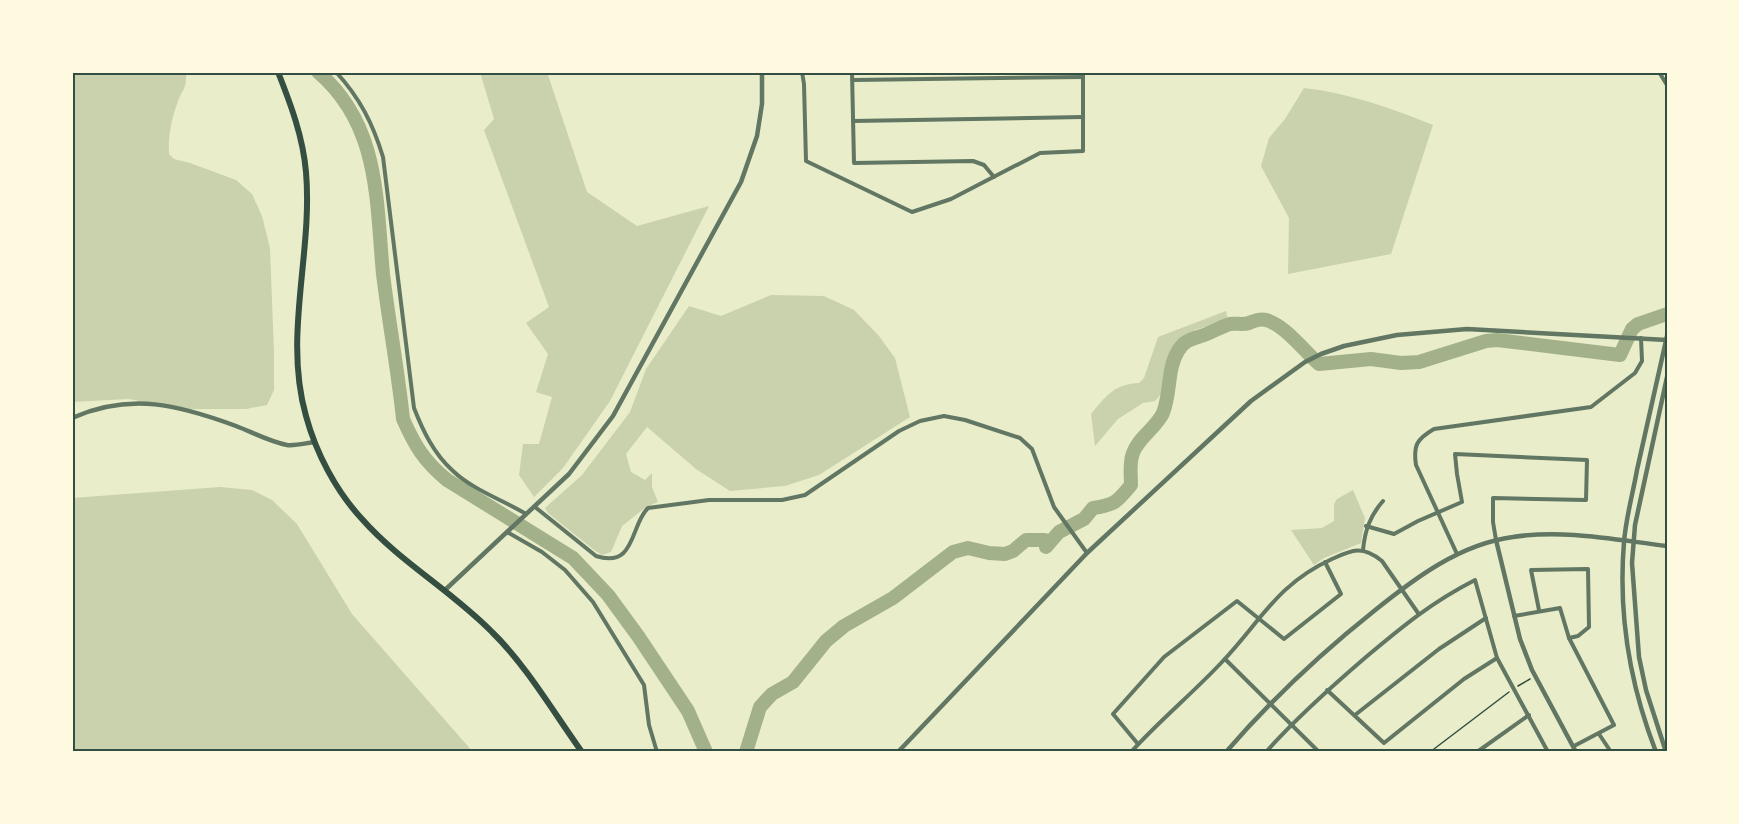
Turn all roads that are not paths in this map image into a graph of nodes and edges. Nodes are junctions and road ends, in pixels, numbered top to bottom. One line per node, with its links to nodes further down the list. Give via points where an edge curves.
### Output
1 (278, 72): 17 (main road, via 300,134 306,173 297,339 301,394)
2 (336, 72): 21 (street, via 368,114 383,157 414,408 426,437 453,471)
3 (762, 72): 19 (street, via 757,136 741,182 613,416 577,465)
4 (802, 72): 12 (street, via 806,161 912,212 951,199)
5 (852, 72): 8 (street)
6 (1659, 72): 9 (street)
7 (1083, 75): 8 (street); 10 (street)
8 (852, 80): 11 (street)
9 (1667, 85)
10 (1083, 117): 11 (street); 12 (street, via 1083,151 1040,153)
11 (853, 121): 12 (street, via 854,163 973,161 984,165)
12 (994, 177)
13 (1641, 338): 14 (street); 20 (street, via 1642,361 1635,373 1591,407 1434,429 1420,437 1414,452 1416,465); 29 (street, via 1467,329 1397,335 1317,356 1251,401)
14 (1667, 338): 25 (street)
15 (1667, 377): 26 (street)
16 (72, 418): 17 (street, via 108,406 154,403 192,411 286,445)
17 (315, 442): 34 (main road, via 344,497 363,520)
18 (1383, 501): 22 (street)
19 (535, 507): 21 (street); 29 (street, via 596,556 616,556 631,544 648,508 709,500 782,500 805,495 899,431 944,416 1020,438 1032,449 1054,507)
20 (1437, 512): 22 (street, via 1394,534); 24 (street, via 1462,502 1455,454 1587,460 1586,500 1493,498); 30 (street)
21 (526, 515): 23 (street)
22 (1366, 526): 28 (street)
23 (508, 531): 34 (street); 53 (street, via 565,570 592,602 644,685)
24 (1496, 540): 25 (street, via 1553,534); 30 (street); 38 (street)
25 (1624, 541): 26 (street); 63 (street, via 1627,651)
26 (1633, 542): 27 (street); 64 (street, via 1639,657)
27 (1667, 546)
28 (1363, 550): 31 (street, via 1352,550); 33 (street, via 1382,561)
29 (1088, 553): 54 (street)
30 (1457, 554): 33 (street)
31 (1325, 562): 39 (street, via 1300,577); 39 (street, via 1341,594 1284,639)
32 (1667, 580): 35 (street)
33 (1402, 589): 37 (street); 45 (street, via 1320,655)
34 (445, 590): 52 (main road, via 503,643)
35 (1667, 597)
36 (1539, 610): 38 (street); 41 (street, via 1560,608); 41 (street, via 1531,570 1588,569 1589,627)
37 (1418, 613): 40 (street, via 1475,580); 44 (street)
38 (1513, 616): 51 (street, via 1536,676)
39 (1258, 618): 43 (street); 50 (street, via 1237,601 1164,657 1113,714)
40 (1486, 618): 42 (street); 47 (street, via 1438,649)
41 (1569, 638): 49 (street, via 1614,725)
42 (1497, 658): 46 (street); 47 (street, via 1464,679 1384,743)
43 (1224, 659): 45 (street); 50 (street)
44 (1327, 690): 47 (street); 48 (street)
45 (1270, 702): 48 (street); 56 (street)
46 (1529, 715): 59 (street); 60 (street)
47 (1355, 716)
48 (1291, 724): 57 (street); 58 (street)
49 (1599, 734): 51 (street); 62 (street)
50 (1138, 744): 55 (street)
51 (1574, 746): 61 (street)
52 (582, 752)
53 (657, 752)
54 (898, 752)
55 (1131, 752)
56 (1226, 752)
57 (1266, 752)
58 (1319, 752)
59 (1477, 752)
60 (1548, 752)
61 (1576, 752)
62 (1611, 752)
63 (1656, 752)
64 (1666, 752)

